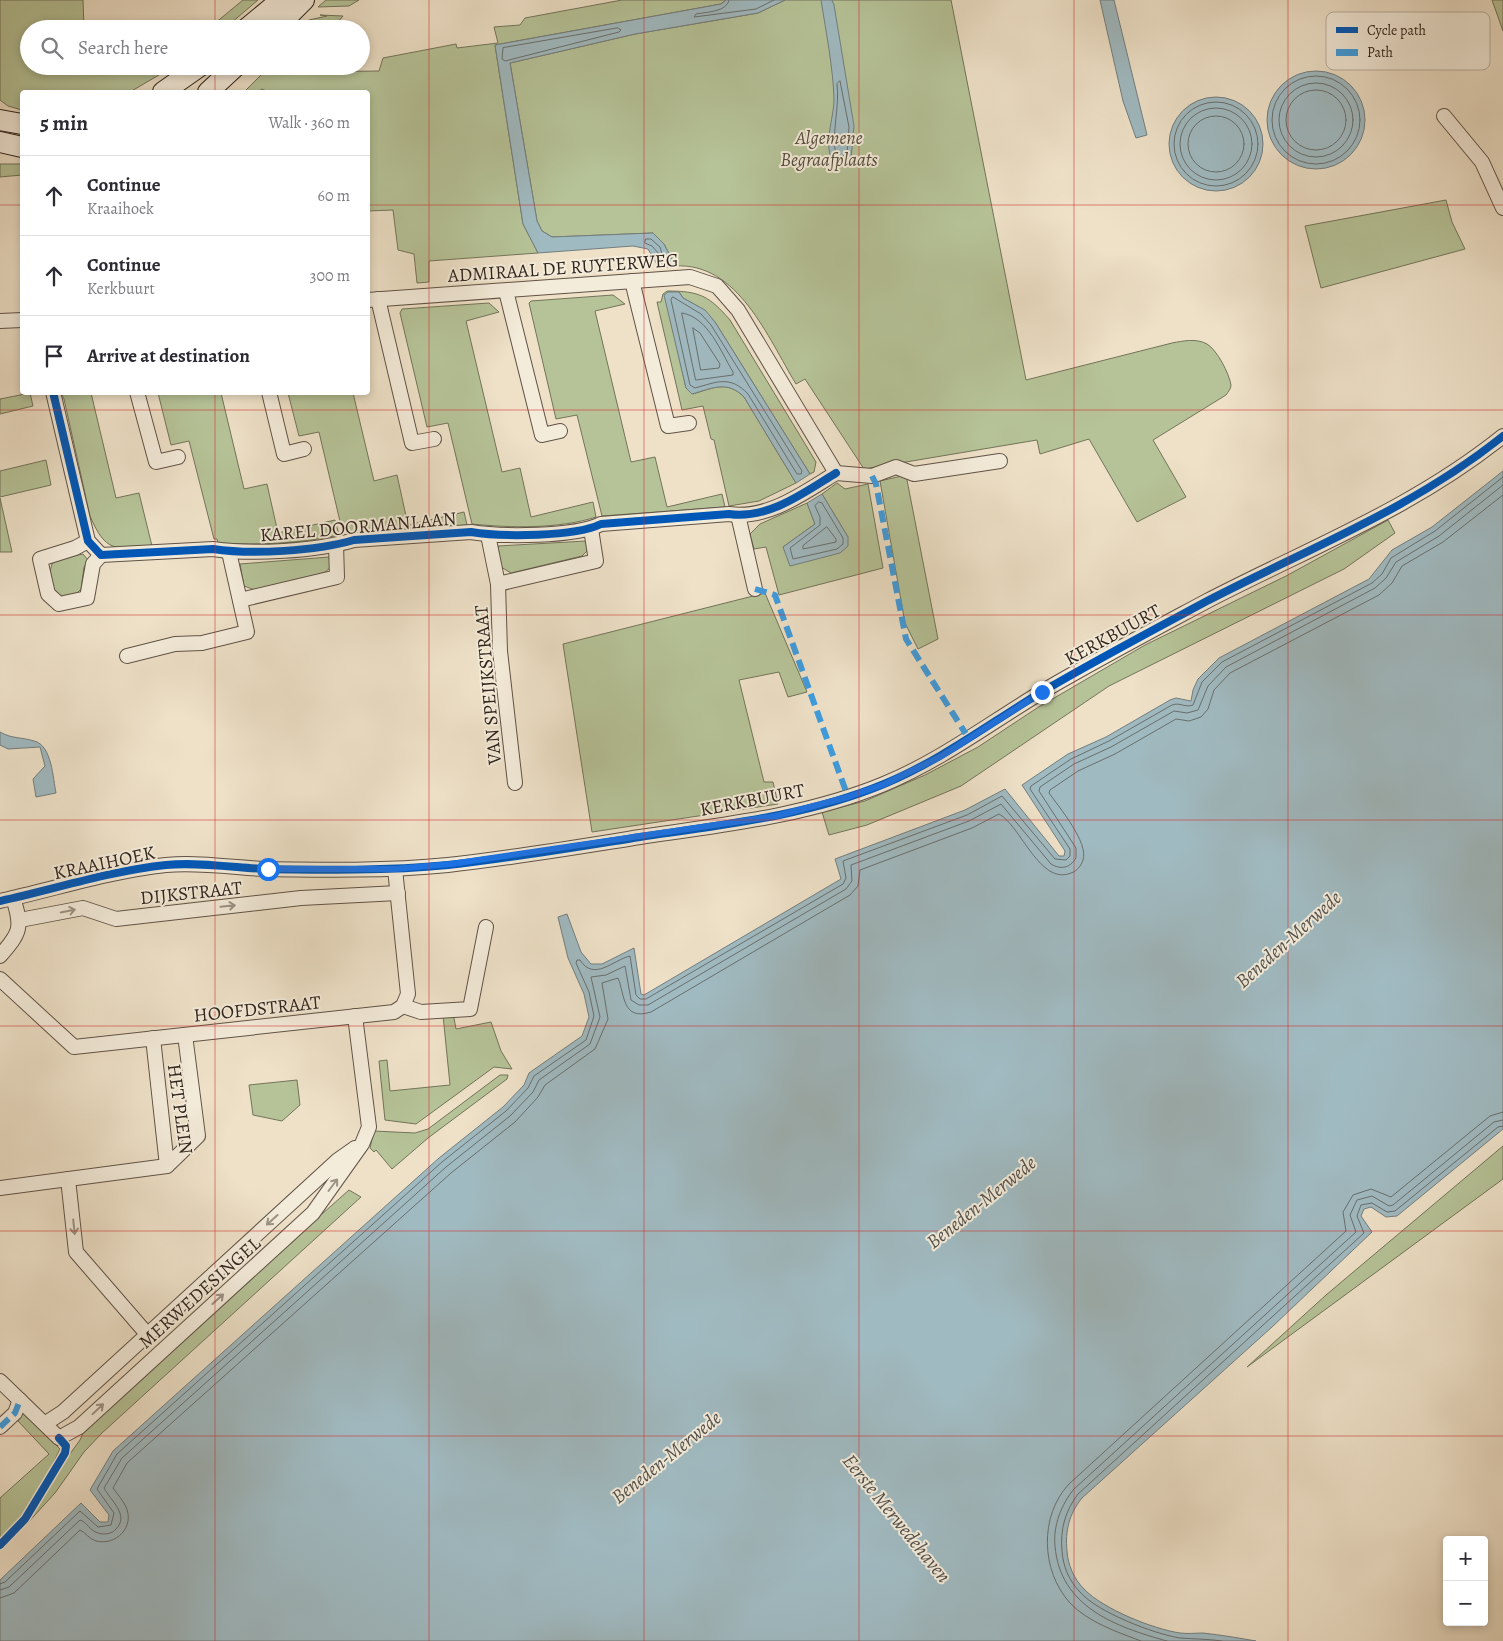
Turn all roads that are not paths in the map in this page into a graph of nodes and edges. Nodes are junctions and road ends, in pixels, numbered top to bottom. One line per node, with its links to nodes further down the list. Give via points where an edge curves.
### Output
1 (281, 0): 3 (street)
2 (304, 0): 4 (street)
3 (257, 20)
4 (284, 20)
5 (187, 75): 7 (street)
6 (226, 75): 8 (street)
7 (166, 90)
8 (210, 90)
9 (1444, 116): 14 (street, via 1482,162)
10 (0, 120): 11 (street)
11 (20, 124)
12 (0, 142): 13 (street)
13 (20, 147)
14 (1503, 208)
15 (632, 282): 16 (street, ADMIRAAL DE RUYTERWEG); 23 (street, via 668,426); 30 (street, ADMIRAAL DE RUYTERWEG, via 690,277 717,286 738,310)
16 (506, 290): 17 (street, ADMIRAAL DE RUYTERWEG); 24 (street, via 542,435)
17 (373, 299): 26 (street, via 412,443)
18 (20, 320): 19 (street)
19 (0, 321)
20 (54, 395): 34 (street)
21 (138, 395): 28 (street, via 156,462)
22 (270, 395): 27 (street, via 284,454)
23 (689, 423)
24 (560, 431)
25 (1503, 436): 43 (street, KERKBUURT, via 1404,503 1354,531 1232,588 1134,639 1042,692 940,757 885,784 776,816 451,864)
26 (434, 439)
27 (304, 450)
28 (178, 457)
29 (1000, 461): 30 (street, via 914,474 896,467 872,476)
30 (836, 473): 31 (street, KAREL DOORMANLAAN, via 779,507)
31 (738, 515): 32 (street, KAREL DOORMANLAAN, via 601,524); 39 (street)
32 (591, 528): 33 (street, KAREL DOORMANLAAN); 38 (street, via 596,561)
33 (488, 535): 35 (street, KAREL DOORMANLAAN, via 471,532 354,540); 38 (street)
34 (88, 541): 37 (street); 37 (street, via 40,558 48,594 59,604 87,598 92,564)
35 (336, 545): 36 (street, KAREL DOORMANLAAN); 40 (street, KAREL DOORMANLAAN, via 338,577)
36 (229, 552): 37 (street, KAREL DOORMANLAAN); 40 (street)
37 (102, 555)
38 (498, 584): 42 (street, VAN SPEIJKSTRAAT, via 500,651)
39 (755, 589)
40 (240, 600): 41 (street, via 247,632)
41 (127, 656)
42 (515, 783)
43 (395, 869): 44 (street); 45 (street, KRAAIHOEK, via 168,865)
44 (398, 893): 46 (street, DIJKSTRAAT, one-way to 44, via 83,908 116,919 301,898); 50 (street, via 408,994)
45 (6, 900): 46 (street)
46 (20, 920): 48 (street, via 17,936)
47 (486, 927): 50 (street, via 470,1009 421,1012)
48 (0, 956)
49 (0, 979): 53 (street, HOOFDSTRAAT, via 74,1047)
50 (404, 1006): 51 (street, HOOFDSTRAAT, via 394,1012)
51 (355, 1016): 52 (street, HOOFDSTRAAT); 54 (street, MERWEDESINGEL, via 369,1127)
52 (185, 1035): 53 (street, HOOFDSTRAAT); 55 (street, HET PLEIN, via 198,1136)
53 (153, 1038): 55 (street, HET PLEIN)
54 (362, 1144): 58 (street, MERWEDESINGEL, one-way to 58, via 338,1160); 61 (street, MERWEDESINGEL, one-way to 54, via 59,1438 79,1427 313,1213)
55 (167, 1166): 56 (street)
56 (68, 1179): 57 (street); 58 (street, one-way to 58, via 76,1252)
57 (0, 1188)
58 (147, 1334): 61 (street, MERWEDESINGEL, via 63,1412)
59 (0, 1381): 60 (street, MERWEDESINGEL)
60 (20, 1400): 61 (street, MERWEDESINGEL); 62 (street, via 14,1414)
61 (46, 1423)
62 (0, 1427)

